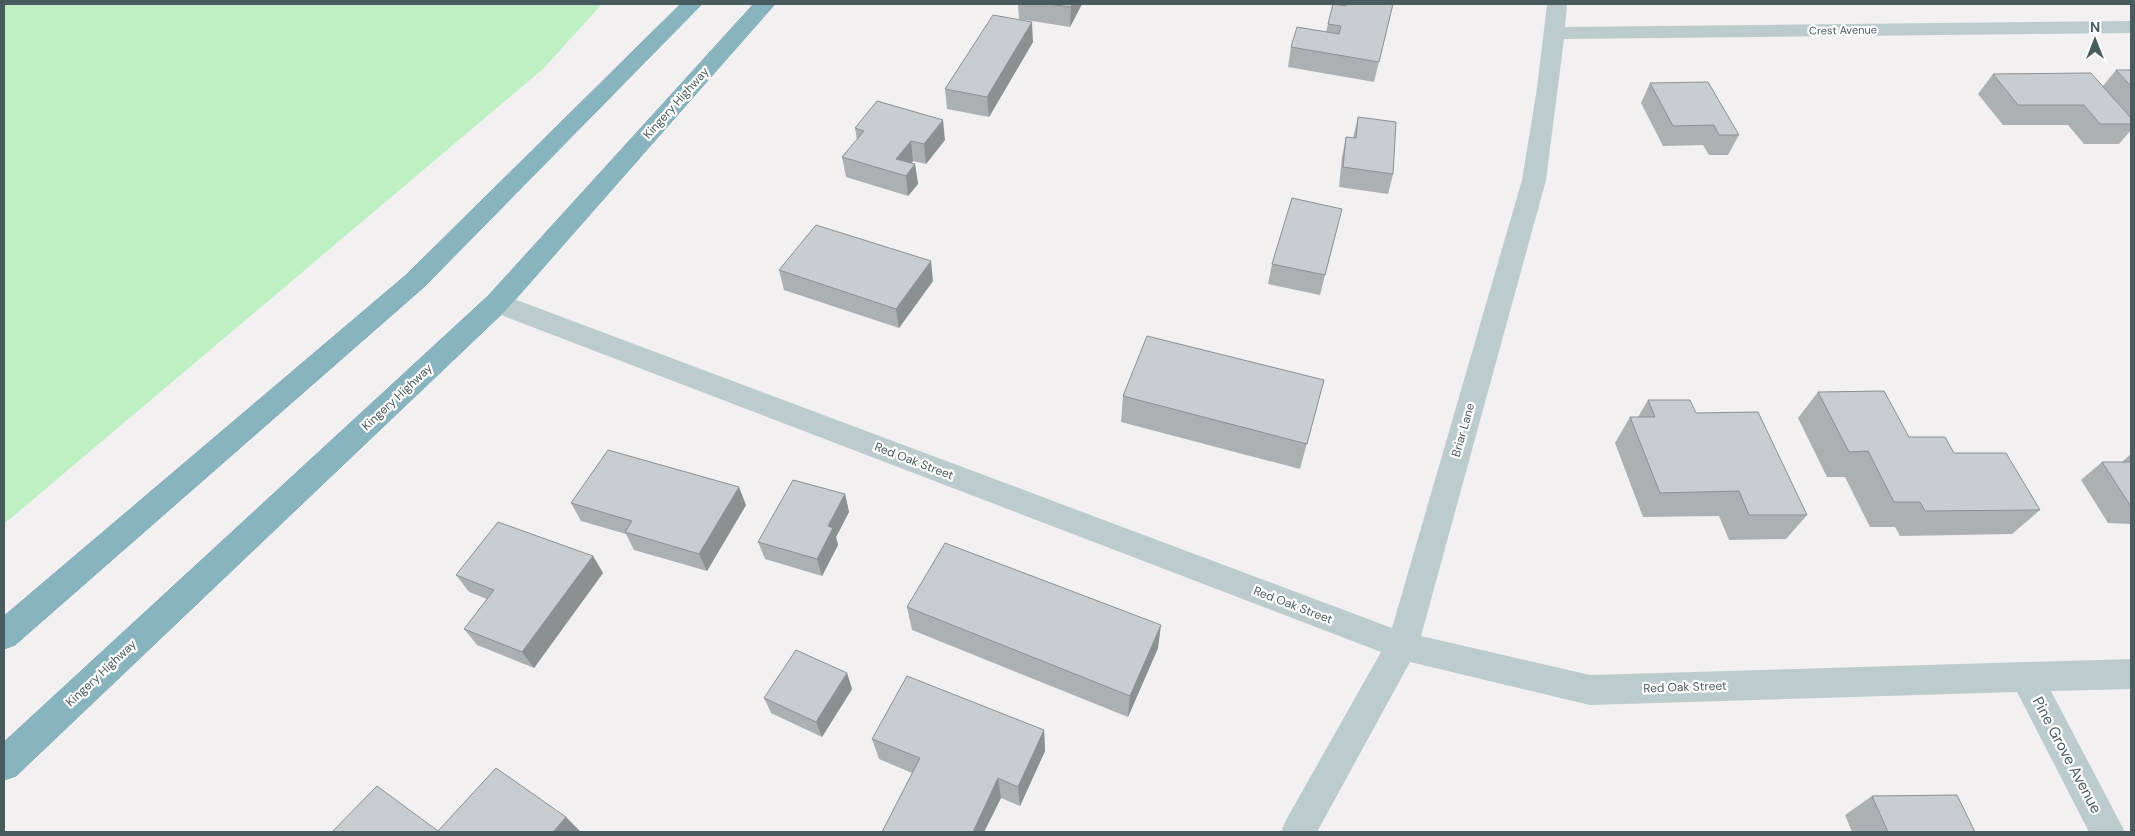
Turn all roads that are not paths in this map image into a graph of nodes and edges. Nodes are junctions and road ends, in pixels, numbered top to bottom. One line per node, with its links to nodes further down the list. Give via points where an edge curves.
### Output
1 (692, 4): 7 (highway, via 415,281)
2 (765, 4): 6 (highway, Kingery Highway)
3 (1557, 4): 5 (street, Briar Lane)
4 (2131, 27): 5 (street, Crest Avenue)
5 (1554, 33): 8 (street, Briar Lane, via 1534,180)
6 (497, 303): 8 (street, Red Oak Street); 11 (highway, Kingery Highway)
7 (4, 635)
8 (1402, 646): 10 (street, Red Oak Street, via 1590,690); 12 (street, Briar Lane)
9 (2131, 674): 10 (street, Red Oak Street)
10 (2026, 677): 13 (street, Pine Grove Avenue)
11 (4, 764)
12 (1298, 832)
13 (2108, 832)

